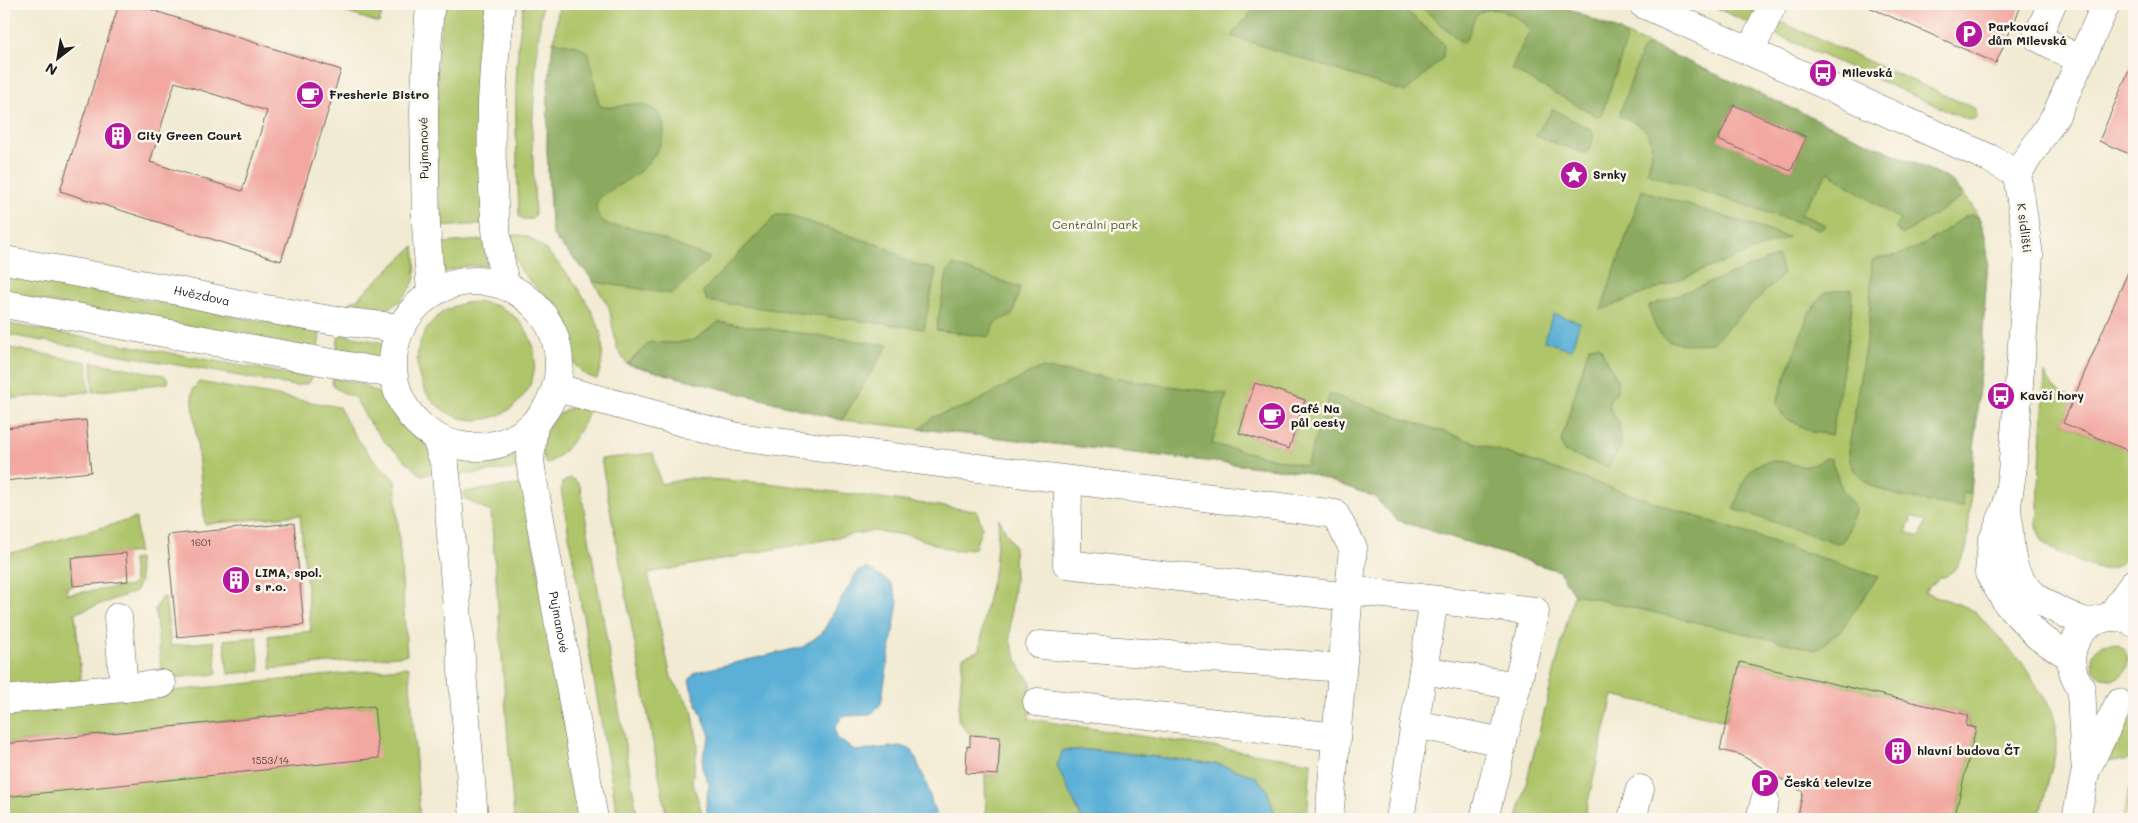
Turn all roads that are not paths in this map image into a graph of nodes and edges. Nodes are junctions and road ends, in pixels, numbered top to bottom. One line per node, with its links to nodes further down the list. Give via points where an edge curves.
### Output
1 (432, 4): 12 (street, Pujmanové, via 424,111)
2 (501, 4): 11 (street, via 494,57 492,169 496,231)
3 (1773, 4): 7 (street)
4 (2052, 4): 8 (street, via 2037,37)
5 (2106, 4): 8 (street)
6 (1658, 7): 7 (street)
7 (1750, 51): 9 (street, via 1989,158)
8 (2080, 60): 9 (street, via 2056,115)
9 (2017, 174): 20 (street, K sídlišti, via 2029,254)
10 (4, 260): 14 (street, Hvězdova, via 303,315)
11 (506, 286): 12 (street, via 480,280 455,283); 16 (street, via 532,302 551,327 560,357)
12 (431, 293): 14 (street)
13 (4, 304): 15 (street)
14 (400, 328): 15 (street)
15 (393, 374): 18 (street, via 400,399 415,421)
16 (556, 388): 17 (street); 19 (street, via 737,436)
17 (534, 425): 18 (street, via 512,440 487,447 461,447); 43 (street, Pujmanové, via 530,460 532,475)
18 (436, 438): 42 (street, via 445,465 447,485)
19 (1068, 480): 22 (street, via 1335,514 1353,548); 22 (street, via 1067,564)
20 (2007, 505): 25 (street, K sídlišti, via 2014,564 2025,586 2048,606); 27 (street, K sídlišti, via 1992,542 1989,573 2007,603 2038,637)
21 (2134, 583): 25 (street)
22 (1349, 594): 23 (street); 28 (street)
23 (1434, 600): 29 (street); 31 (street, via 1535,611)
24 (118, 618): 32 (street)
25 (2111, 622): 27 (street, via 2080,633)
26 (1040, 645): 28 (street)
27 (2070, 657): 33 (street, via 2073,673)
28 (1342, 668): 38 (street)
29 (1423, 670): 31 (street); 37 (street)
30 (162, 684): 32 (street)
31 (1516, 686): 39 (street)
32 (124, 688): 34 (street)
33 (2081, 688): 35 (street, via 2098,700); 40 (street)
34 (4, 700)
35 (2127, 700): 40 (street)
36 (1037, 702): 38 (street)
37 (1415, 724): 39 (street); 45 (street)
38 (1336, 737): 44 (street)
39 (1503, 742): 46 (street)
40 (2086, 770): 48 (street)
41 (1640, 789): 47 (street)
42 (474, 819)
43 (594, 819)
44 (1329, 819)
45 (1400, 819)
46 (1484, 819)
47 (1632, 819)
48 (2076, 819)

